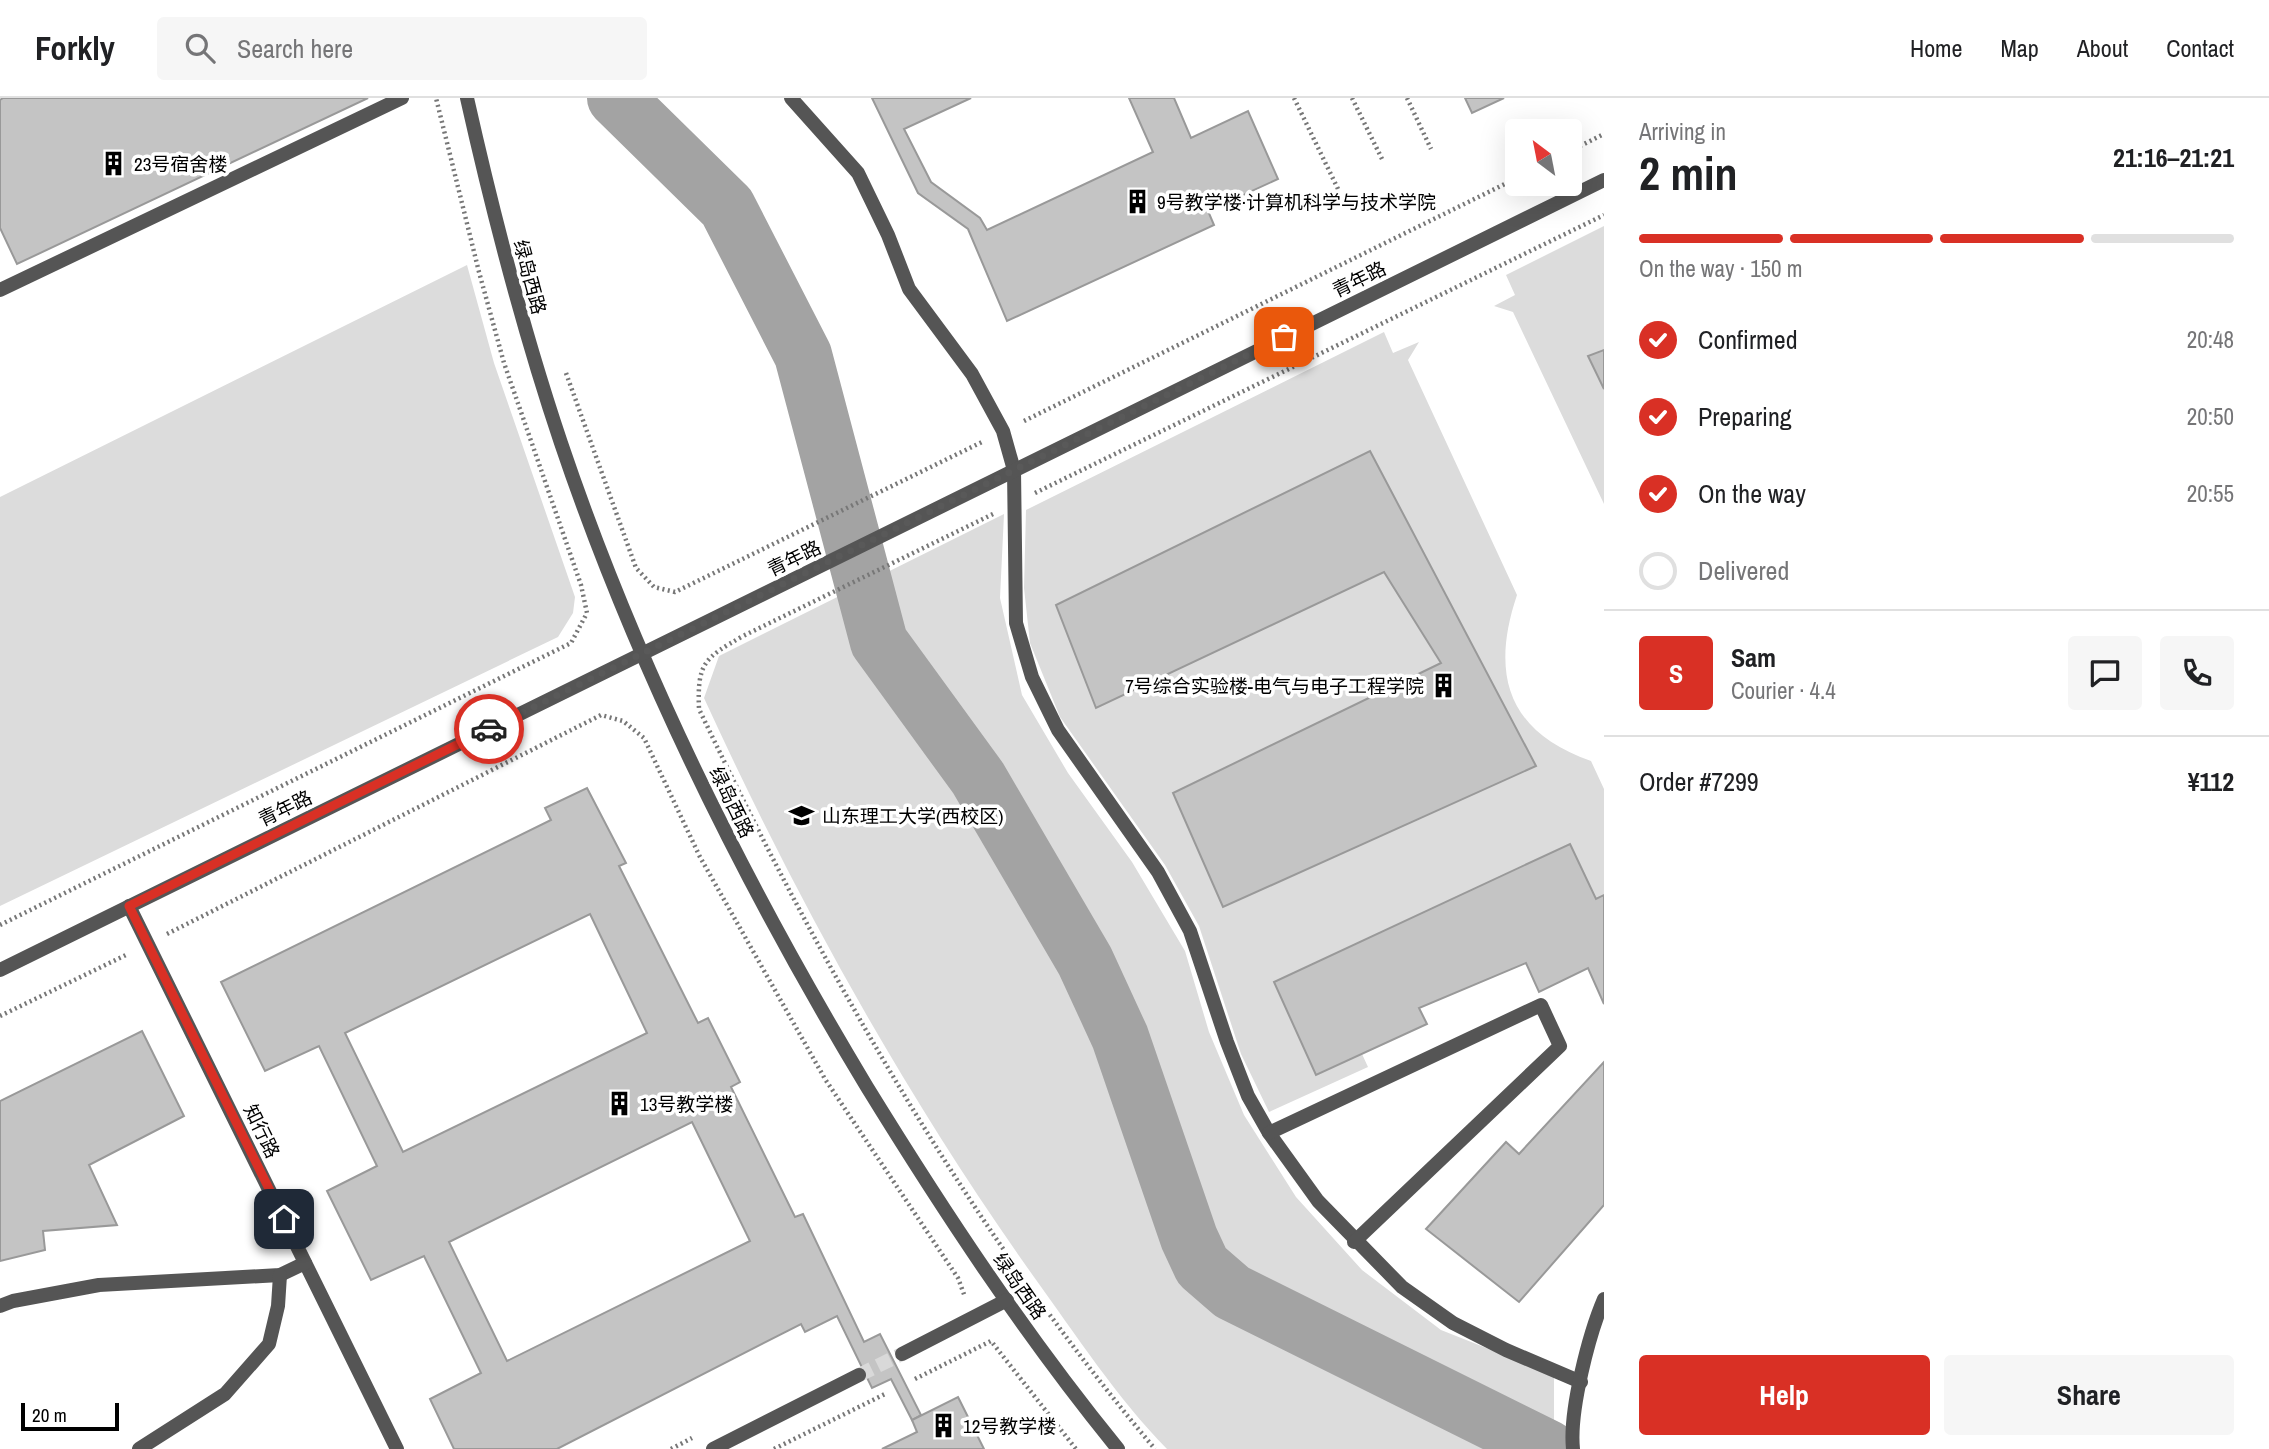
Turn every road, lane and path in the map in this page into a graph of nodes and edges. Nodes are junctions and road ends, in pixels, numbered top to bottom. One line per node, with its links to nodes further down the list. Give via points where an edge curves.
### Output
1 (402, 98): 16 (street)
2 (436, 98): 23 (path, via 504,363 587,613 571,643)
3 (467, 98): 21 (street, 绿岛西路, via 536,366 566,457)
4 (792, 98): 18 (street, via 858,173 909,289 972,374)
5 (1294, 98): 14 (path)
6 (1352, 98): 11 (path)
7 (1407, 98): 10 (path)
8 (1604, 134): 9 (path)
9 (1582, 145)
10 (1431, 149)
11 (1382, 159)
12 (1604, 180): 19 (street, 青年路)
13 (1505, 184): 18 (path)
14 (1339, 191)
15 (1604, 215): 20 (path)
16 (0, 289)
17 (565, 370): 18 (path, via 636,568 654,587 675,592)
18 (1003, 431): 19 (street)
19 (1014, 470): 20 (street); 21 (street, 青年路)
20 (1014, 504): 27 (street, via 1016,622 1032,677 1058,730 1158,872 1190,931 1248,1096); 47 (path, via 708,657 698,682 699,709 800,913 914,1111 1049,1313)
21 (643, 653): 22 (street, 青年路); 32 (street, 绿岛西路, via 671,722 745,871 824,1014 901,1142)
22 (129, 906): 24 (street, 知行路); 25 (street, 青年路)
23 (0, 925)
24 (148, 944): 26 (path); 29 (street, 知行路); 33 (path, via 601,715 623,721 644,738 700,857 825,1079 958,1278 966,1296)
25 (0, 970)
26 (0, 1016)
27 (1269, 1133): 28 (street, via 1318,1201); 28 (street, via 1541,1005 1560,1045)
28 (1354, 1241): 38 (street, via 1402,1287 1453,1323)
29 (305, 1263): 30 (street); 42 (street, 知行路)
30 (280, 1275): 34 (street, via 99,1285); 41 (street, via 269,1344 225,1394)
31 (1604, 1299): 38 (street)
32 (1007, 1300): 35 (street); 46 (street, 绿岛西路)
33 (957, 1304)
34 (0, 1306)
35 (902, 1354)
36 (859, 1375): 43 (street)
37 (915, 1379): 45 (path, via 991,1341)
38 (1581, 1382): 40 (street)
39 (887, 1393): 44 (path)
40 (1572, 1446)
41 (139, 1449)
42 (397, 1449)
43 (713, 1449)
44 (774, 1449)
45 (1076, 1449)
46 (1118, 1449)
47 (1155, 1449)

